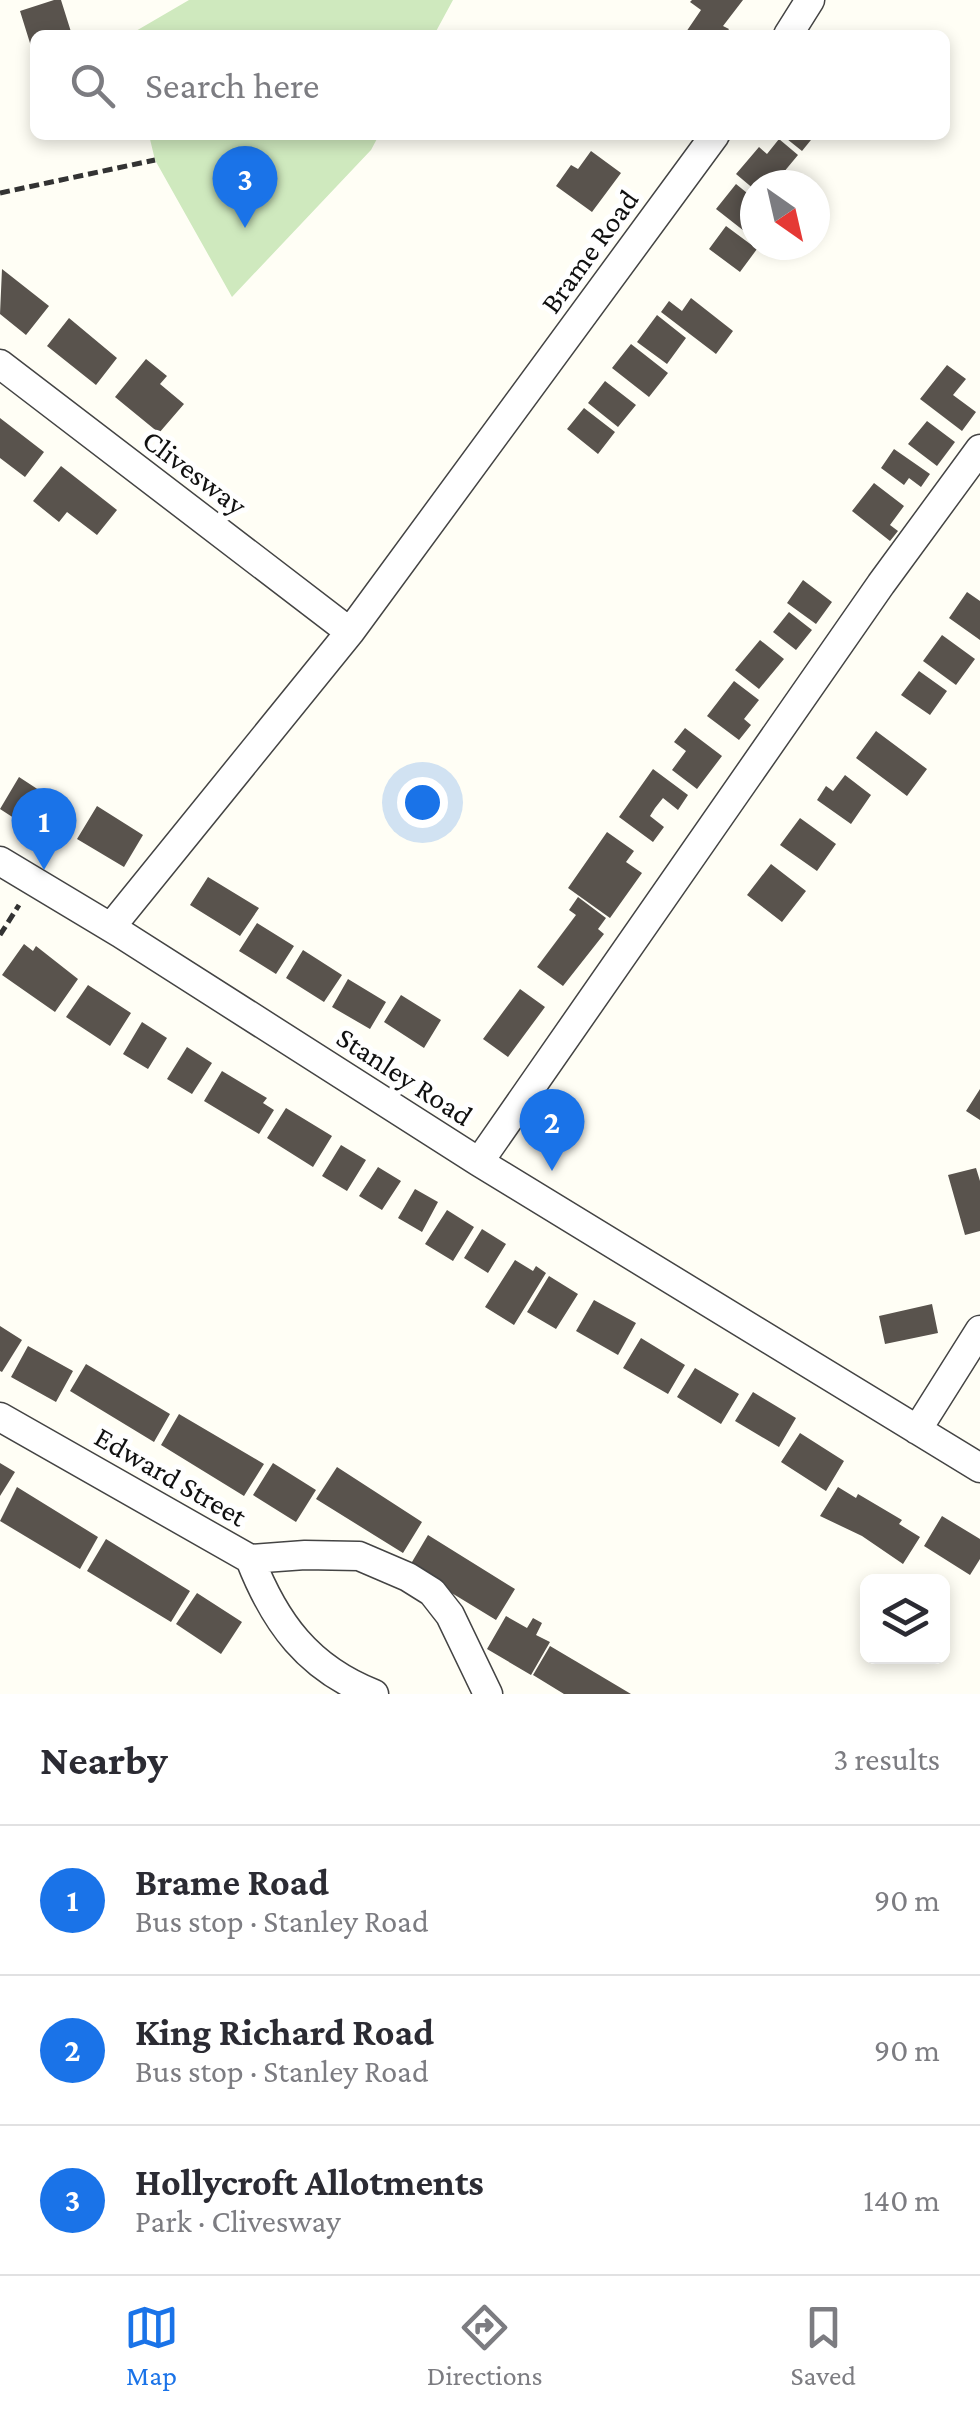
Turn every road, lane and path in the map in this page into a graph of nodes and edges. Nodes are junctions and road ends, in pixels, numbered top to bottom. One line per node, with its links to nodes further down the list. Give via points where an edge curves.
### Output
1 (810, 0): 2 (street)
2 (791, 30)
3 (711, 140): 8 (street, Brame Road)
4 (154, 160): 5 (path)
5 (0, 193)
6 (0, 364): 8 (street, Clivesway)
7 (980, 449): 13 (street)
8 (350, 632): 11 (street, Brame Road)
9 (0, 861): 10 (street, Stanley Road)
10 (33, 881): 11 (street, Stanley Road); 12 (path)
11 (111, 928): 13 (street, Stanley Road)
12 (0, 934)
13 (479, 1162): 16 (street, Stanley Road)
14 (980, 1330): 16 (street)
15 (0, 1417): 18 (street, Edward Street)
16 (917, 1430): 17 (street, Stanley Road)
17 (980, 1468)
18 (250, 1559): 19 (street, via 267,1602 294,1638 334,1673); 20 (street, Edward Street, via 358,1556 408,1578 432,1592 450,1615)
19 (374, 1694)
20 (488, 1694)

